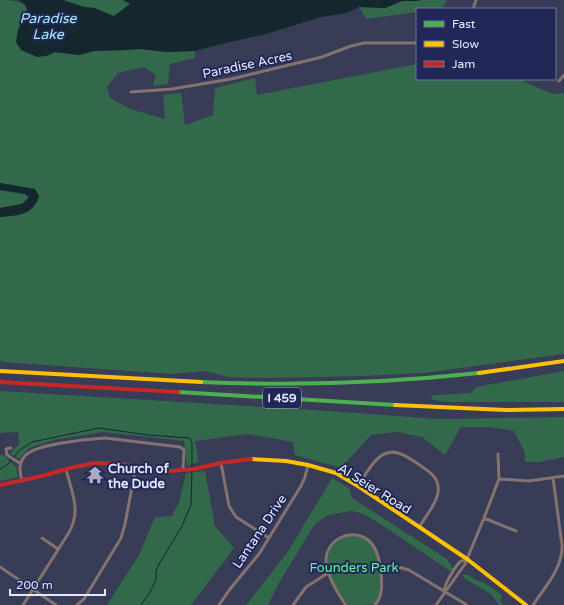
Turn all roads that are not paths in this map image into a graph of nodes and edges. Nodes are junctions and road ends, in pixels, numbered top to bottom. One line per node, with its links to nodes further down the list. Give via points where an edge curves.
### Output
1 (416, 43): 4 (street, Paradise Acres, via 364,43 322,57 231,79 172,89)
2 (564, 75): 3 (street)
3 (559, 82)
4 (131, 92)
5 (564, 361): 6 (main road, I 459, via 387,381 296,384 207,383)
6 (0, 371)
7 (0, 382): 8 (main road, I 459, via 443,408)
8 (564, 409)
9 (11, 448): 11 (street)
10 (0, 449): 11 (street)
11 (6, 449): 14 (street, via 10,458)
12 (498, 454): 21 (street)
13 (221, 463): 15 (main road, Al Seier Road, via 263,459); 18 (main road, Al Seier Road); 29 (street, via 229,506 236,517)
14 (21, 464): 18 (street, via 27,453 33,450 78,440 105,438 180,446 184,450); 22 (street)
15 (308, 465): 24 (main road, Al Seier Road, via 336,474); 29 (street, Lantana Drive, via 301,486)
16 (136, 466): 17 (main road, Al Seier Road, via 96,463); 18 (main road, Al Seier Road); 39 (street, via 122,538 84,599)
17 (66, 469): 22 (main road, Al Seier Road); 30 (street, via 76,506 76,517)
18 (183, 470)
19 (564, 476): 20 (street)
20 (553, 478): 21 (street, via 529,481); 47 (street, via 562,555 557,568)
21 (499, 479): 25 (street)
22 (22, 481): 23 (main road, Al Seier Road)
23 (0, 485)
24 (358, 486): 26 (main road, Al Seier Road); 26 (street, via 376,460 390,452 400,453 428,471 437,481 438,493)
25 (484, 518): 27 (street); 31 (street)
26 (418, 527): 31 (main road, Al Seier Road)
27 (516, 531)
28 (42, 538): 30 (street)
29 (269, 538): 40 (street, Lantana Drive)
30 (58, 549): 35 (street)
31 (467, 560): 36 (street); 46 (main road, Al Seier Road)
32 (380, 566): 34 (street, via 369,540 356,535 344,536 334,542 328,550); 36 (street, via 409,570); 43 (street, via 380,596)
33 (0, 567): 35 (street)
34 (328, 574): 41 (street, via 306,587); 42 (street)
35 (33, 589): 37 (street); 38 (street)
36 (444, 592): 44 (street); 45 (street)
37 (23, 605)
38 (56, 605)
39 (77, 605)
40 (219, 605)
41 (293, 605)
42 (346, 605)
43 (375, 605)
44 (436, 605)
45 (467, 605)
46 (526, 605)
47 (533, 605)

